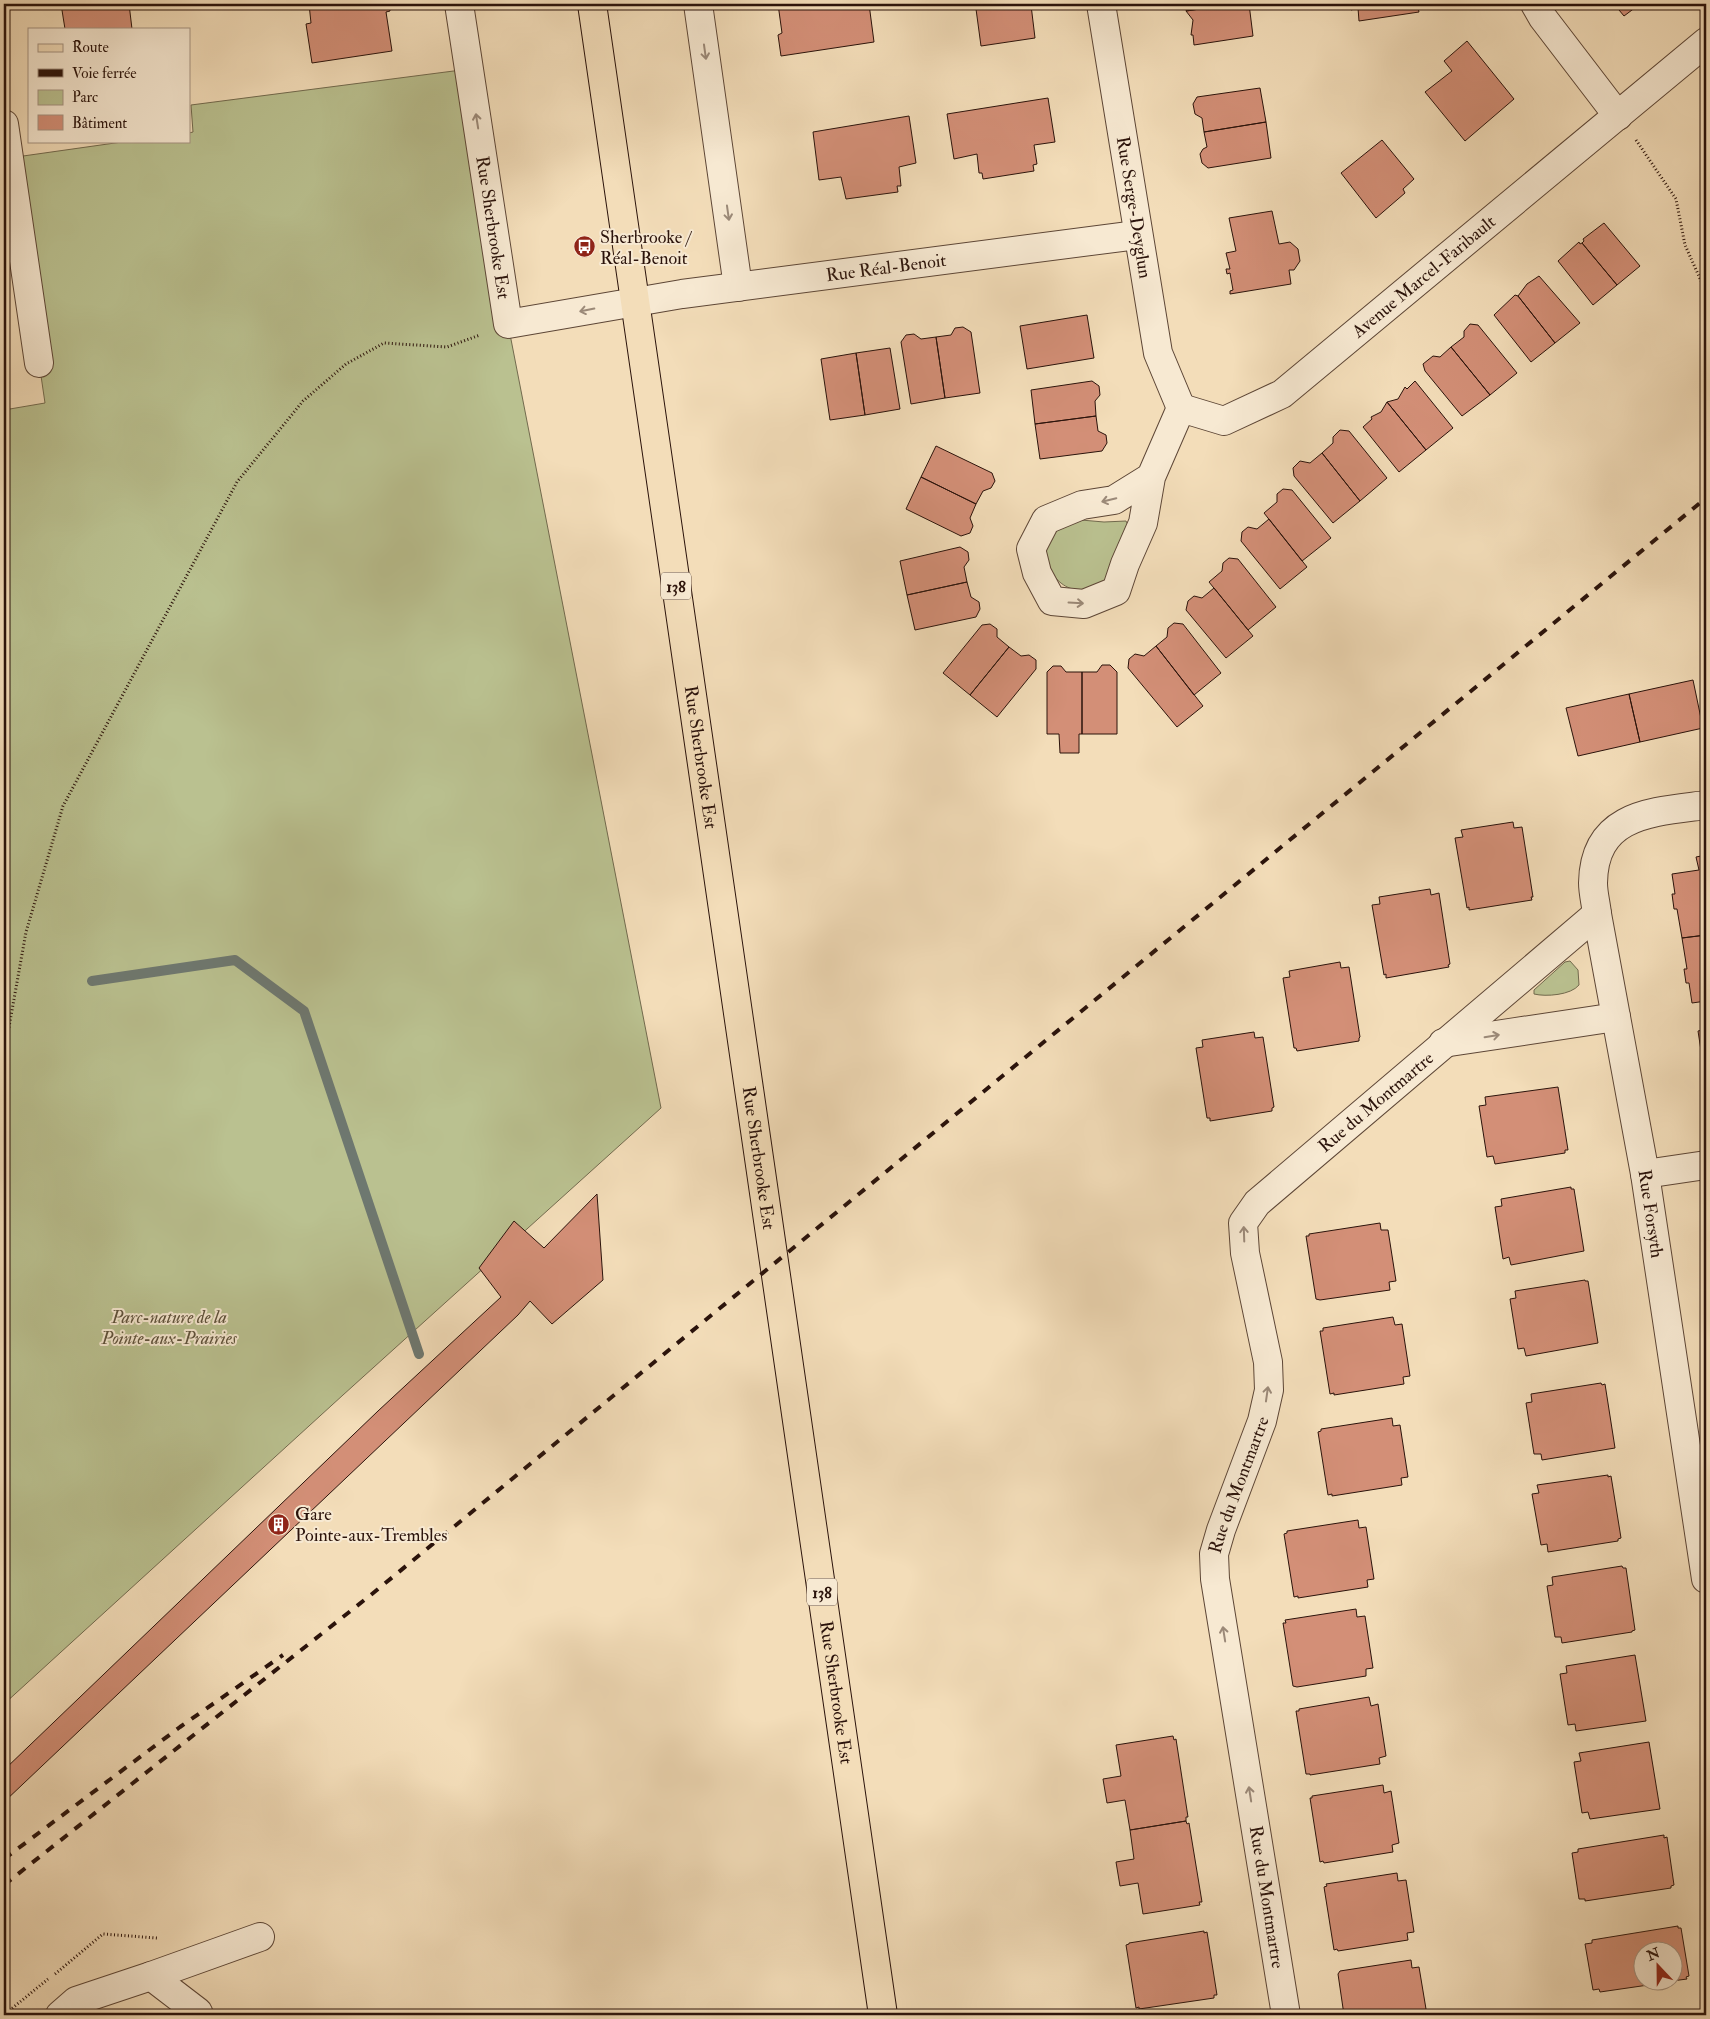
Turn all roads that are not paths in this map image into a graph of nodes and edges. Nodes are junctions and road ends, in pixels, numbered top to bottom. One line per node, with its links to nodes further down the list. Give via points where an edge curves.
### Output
1 (459, 4): 11 (street, Rue Sherbrooke Est, one-way to 1, via 508,324)
2 (592, 4): 11 (main road, Rue Sherbrooke Est / 138)
3 (698, 4): 10 (street, one-way to 10)
4 (1101, 4): 9 (street, Rue Serge-Deyglun)
5 (1535, 4): 7 (street, via 1542,18)
6 (1706, 42): 7 (street, Avenue Marcel-Faribault)
7 (1618, 116): 13 (street, Avenue Marcel-Faribault, via 1282,394 1224,422)
8 (4, 124): 12 (street)
9 (1138, 235): 10 (street, Rue Réal-Benoit); 13 (street, Rue Serge-Deyglun, via 1158,353)
10 (738, 287): 11 (street, Rue Réal-Benoit)
11 (635, 301): 27 (main road, Rue Sherbrooke Est / 138)
12 (39, 363)
13 (1181, 408): 14 (street)
14 (1151, 478): 14 (street, one-way to 14, via 1114,500 1082,506 1046,520 1031,549 1037,573 1052,601 1084,604 1116,591 1143,523)
15 (1706, 805): 16 (street, Rue Forsyth, via 1656,812 1630,820 1611,832 1598,851 1593,883)
16 (1597, 914): 17 (street, Rue Forsyth); 18 (street, Rue du Montmartre)
17 (1616, 1017): 18 (street, Rue du Montmartre, one-way to 17); 20 (street, Rue Forsyth)
18 (1443, 1043): 28 (street, Rue du Montmartre, one-way to 18, via 1215,1580 1214,1554 1262,1421 1269,1390 1268,1362 1245,1253 1243,1222 1257,1202)
19 (1706, 1165): 20 (street)
20 (1644, 1174): 21 (street, Rue Forsyth)
21 (1702, 1523): 22 (street, Rue Forsyth)
22 (1706, 1579)
23 (260, 1937): 24 (street)
24 (151, 1976): 25 (street, via 76,2001); 26 (street)
25 (60, 2015)
26 (199, 2015)
27 (884, 2015)
28 (1286, 2015)

